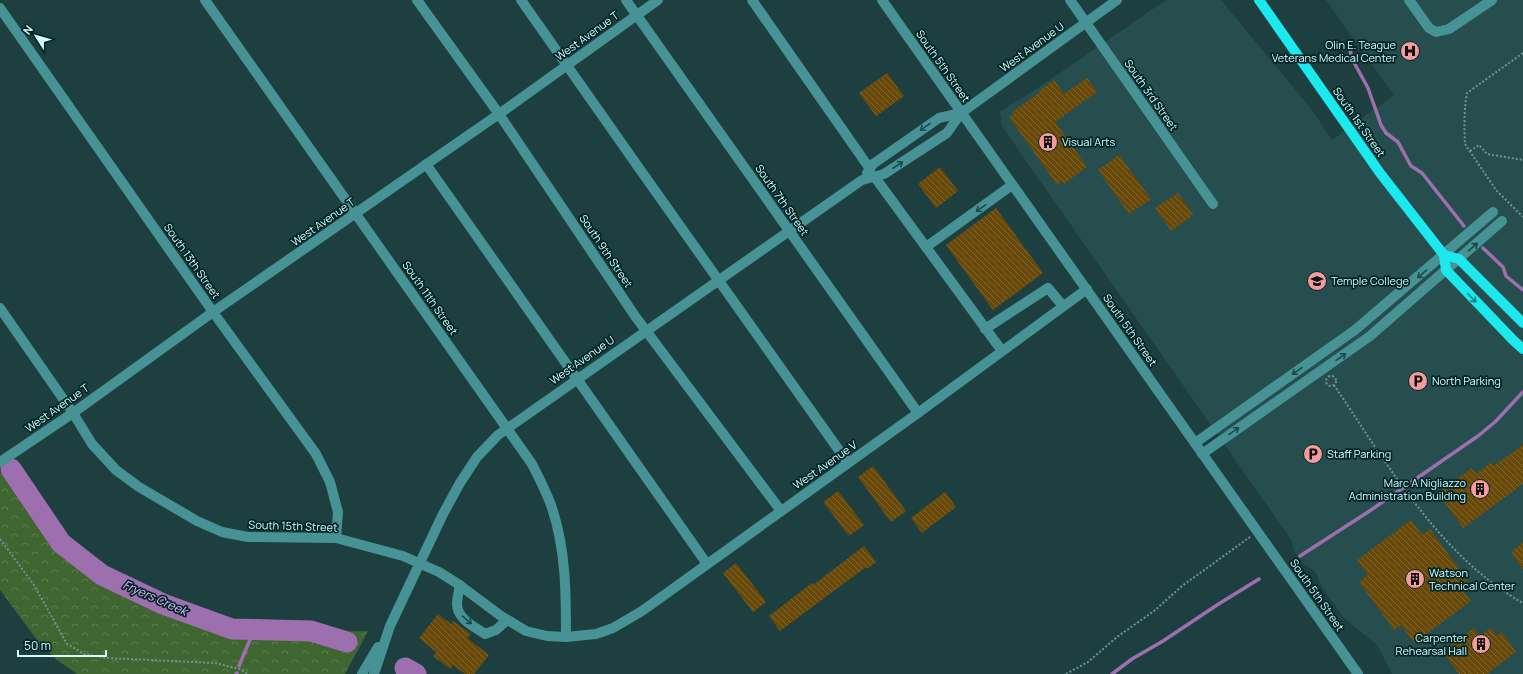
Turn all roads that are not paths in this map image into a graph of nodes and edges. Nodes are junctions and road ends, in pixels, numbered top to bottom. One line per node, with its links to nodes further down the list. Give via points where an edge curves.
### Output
1 (205, 0): 24 (street, South 11th Street)
2 (417, 0): 18 (street, South 9th Street)
3 (521, 0): 16 (street)
4 (626, 0): 14 (street, South 7th Street)
5 (658, 0): 14 (street, West Avenue T)
6 (752, 0): 20 (street)
7 (882, 0): 17 (street, South 5th Street)
8 (1070, 0): 15 (street, South 3rd Street)
9 (1117, 0): 15 (street, West Avenue U)
10 (1259, 0): 28 (main road, South 1st Street, via 1380,174)
11 (1492, 0): 12 (street, via 1449,29 1436,32 1429,28)
12 (1410, 1)
13 (0, 8): 35 (street, South 13th Street)
14 (636, 15): 16 (street, West Avenue T); 26 (street, South 7th Street)
15 (1086, 23): 17 (street, West Avenue U); 22 (street, South 3rd Street)
16 (566, 66): 18 (street, West Avenue T); 31 (street)
17 (961, 112): 20 (street, West Avenue U, one-way to 20, via 939,118 873,164); 20 (street, West Avenue U, one-way to 17, via 884,174 947,133); 21 (street, South 5th Street)
18 (499, 114): 19 (street, West Avenue T); 38 (street, South 9th Street)
19 (426, 164): 24 (street, West Avenue T); 41 (street)
20 (872, 173): 26 (street, West Avenue U); 27 (street)
21 (1012, 185): 27 (street, one-way to 27); 32 (street, South 5th Street)
22 (1213, 204)
23 (1493, 212): 28 (street)
24 (355, 214): 35 (street, West Avenue T); 44 (street, South 11th Street)
25 (1502, 221): 29 (street, one-way to 25)
26 (789, 230): 31 (street, West Avenue U); 43 (street, South 7th Street)
27 (926, 247): 37 (street)
28 (1444, 255): 29 (main road); 30 (main road); 45 (street, one-way to 45, via 1333,346)
29 (1459, 259): 30 (street); 36 (main road)
30 (1446, 270): 39 (main road, one-way to 39); 46 (street, one-way to 30, via 1370,336)
31 (718, 280): 38 (street, West Avenue U); 48 (street)
32 (1086, 289): 33 (street, West Avenue V); 45 (street, South 5th Street)
33 (1063, 306): 37 (street, via 1048,288); 40 (street, West Avenue V)
34 (0, 308): 42 (street, South 15th Street)
35 (213, 312): 42 (street, West Avenue T); 50 (street, South 13th Street, via 316,454 330,482 338,512)
36 (1523, 323)
37 (985, 328): 40 (street)
38 (646, 330): 41 (street, West Avenue U); 49 (street, South 9th Street)
39 (1523, 349)
40 (1002, 351): 43 (street, West Avenue V)
41 (577, 378): 44 (street, West Avenue U); 52 (street)
42 (72, 413): 47 (street, West Avenue T); 50 (street, South 15th Street, via 92,444 116,470 139,487 197,521 222,532 248,537)
43 (918, 414): 48 (street, West Avenue V)
44 (507, 428): 51 (street, West Avenue U, via 477,457 460,483); 56 (street, South 11th Street, via 532,464 552,508 565,569)
45 (1194, 443): 46 (street, South 5th Street)
46 (1202, 454): 59 (street, South 5th Street)
47 (0, 462)
48 (848, 463): 49 (street, West Avenue V)
49 (781, 511): 52 (street, West Avenue V)
50 (336, 538): 51 (street, South 15th Street)
51 (420, 563): 53 (street, South 15th Street); 55 (street, West Avenue U)
52 (707, 564): 56 (street, West Avenue V, via 642,611 613,628 596,634)
53 (460, 585): 54 (street, South 15th Street); 54 (street, one-way to 54, via 457,604 458,612 463,618 485,634 496,630)
54 (507, 620): 56 (street, South 15th Street, via 526,631)
55 (390, 626): 57 (street, West Avenue U); 58 (street, West Avenue U)
56 (566, 637)
57 (362, 674)
58 (374, 674)
59 (1358, 674)

